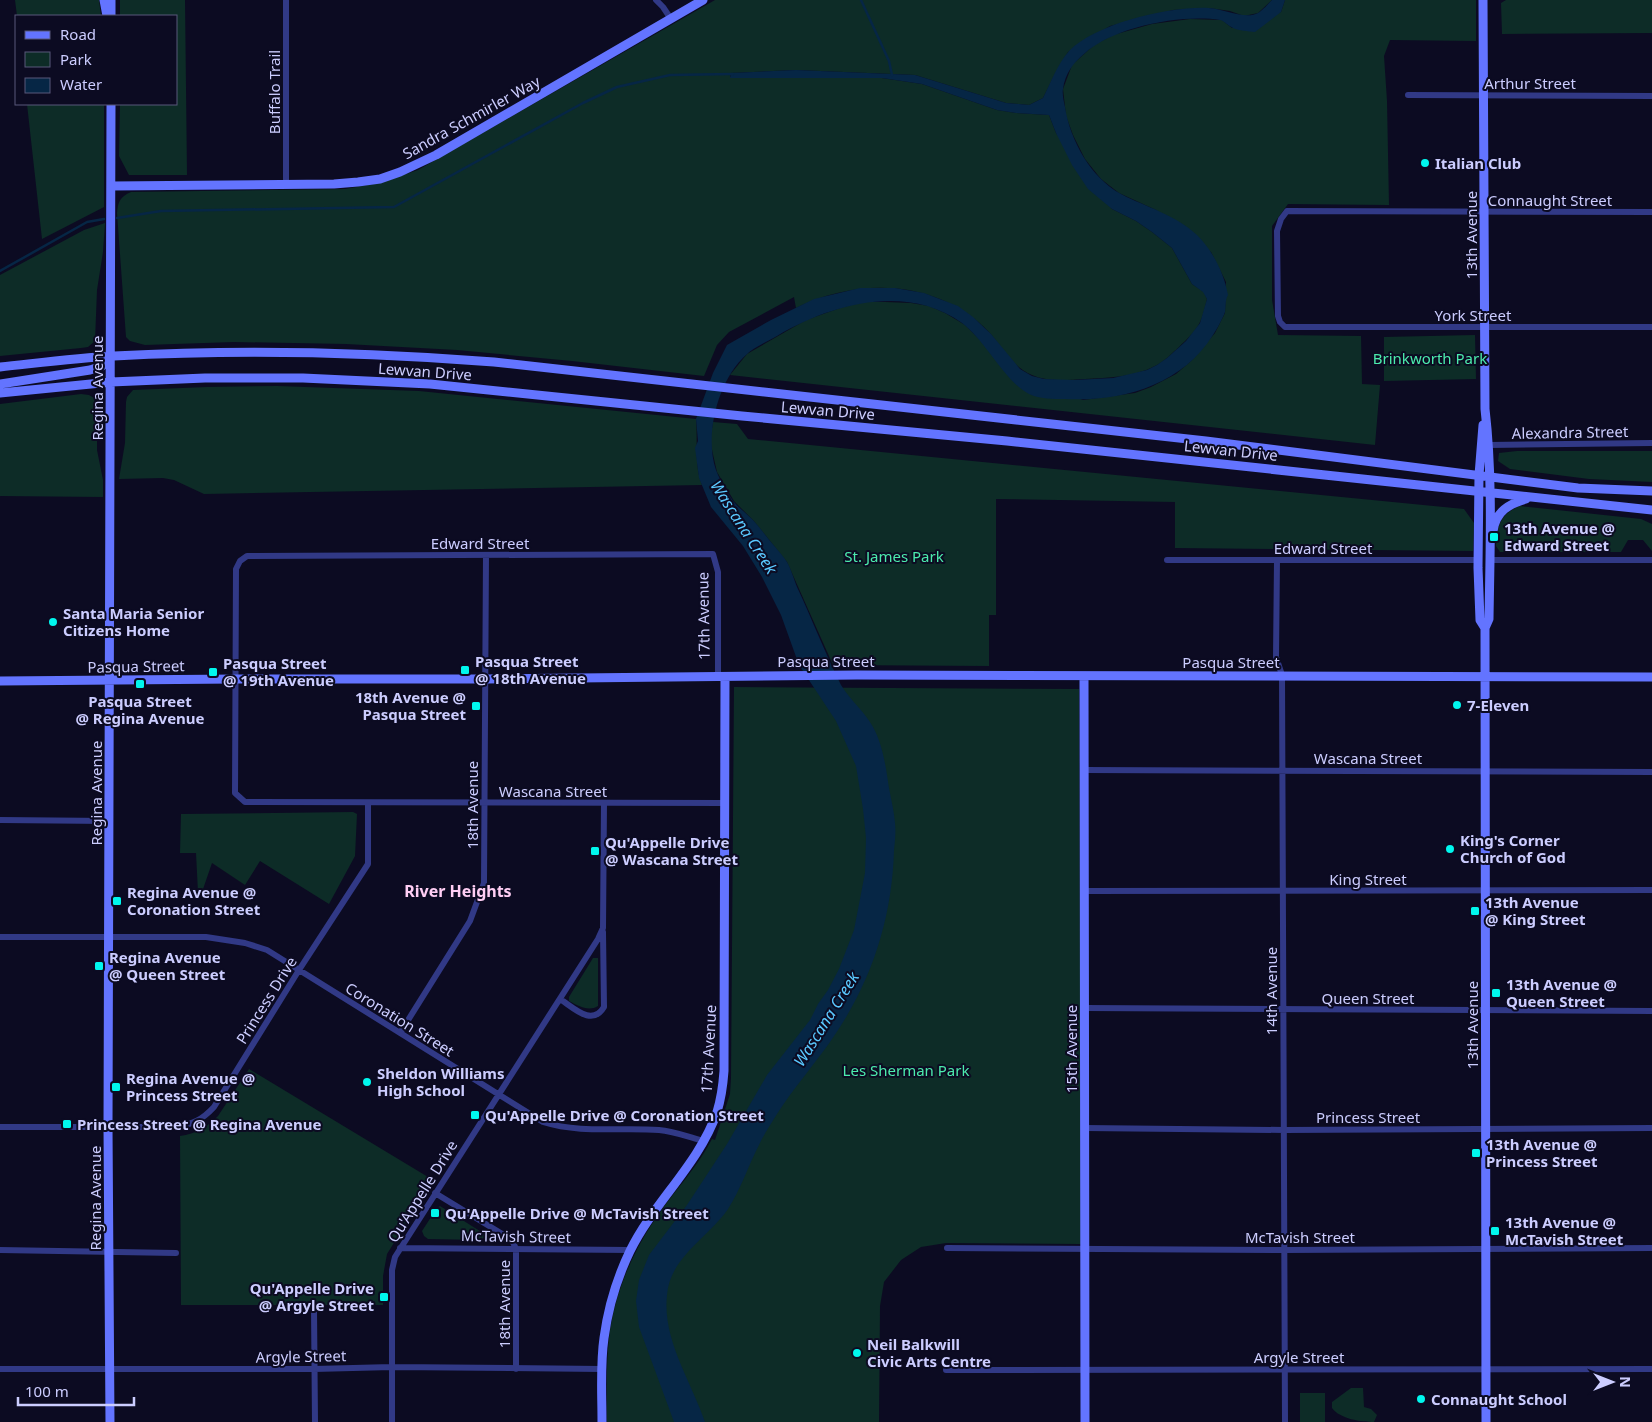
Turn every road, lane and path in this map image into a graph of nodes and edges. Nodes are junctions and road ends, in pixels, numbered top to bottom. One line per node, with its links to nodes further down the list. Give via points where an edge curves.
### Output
1 (104, 0): 7 (street)
2 (111, 0): 8 (street)
3 (286, 0): 14 (street, Buffalo Trail)
4 (656, 0): 9 (street)
5 (703, 0): 9 (street, Sandra Schmirler Way)
6 (1483, 0): 11 (street, 13th Avenue)
7 (107, 15)
8 (111, 15)
9 (671, 19): 14 (street, Sandra Schmirler Way, via 419,165 380,179)
10 (1408, 95): 11 (street, Arthur Street)
11 (1484, 96): 12 (street, Arthur Street); 16 (street, 13th Avenue)
12 (1652, 96)
13 (111, 105): 15 (street, Regina Avenue)
14 (286, 184): 15 (street, Sandra Schmirler Way)
15 (111, 186): 21 (street, Regina Avenue)
16 (1484, 212): 17 (street, Connaught Street); 19 (street, Connaught Street, via 1287,211 1277,231 1278,316 1285,326); 20 (street, 13th Avenue)
17 (1652, 212)
18 (1652, 327): 20 (street, York Street)
19 (1294, 328): 20 (street, York Street)
20 (1484, 328): 26 (street, 13th Avenue)
21 (111, 356): 22 (street, Lewvan Drive); 23 (street, Regina Avenue); 24 (street, via 102,366 90,370); 29 (street, Lewvan Drive, via 261,351 494,362 1206,441)
22 (0, 367)
23 (111, 382): 25 (street, Lewvan Drive); 32 (street, Lewvan Drive, via 303,378 486,389); 53 (street, Regina Avenue)
24 (0, 384)
25 (0, 393)
26 (1485, 409): 28 (street, 13th Avenue); 29 (street, 13th Avenue)
27 (1652, 443): 28 (street, Alexandra Street)
28 (1489, 446): 30 (street, 13th Avenue)
29 (1479, 475): 30 (street, Lewvan Drive); 32 (street, 13th Avenue)
30 (1490, 476): 31 (street, Lewvan Drive, via 1578,488); 33 (street, 13th Avenue)
31 (1652, 491)
32 (1479, 492): 33 (street, Lewvan Drive); 43 (street, 13th Avenue)
33 (1489, 493): 34 (street, Lewvan Drive); 40 (street, 13th Avenue)
34 (1530, 498): 35 (street, Lewvan Drive); 40 (street, via 1505,507 1499,514 1494,524)
35 (1637, 509): 36 (street, Lewvan Drive); 37 (street)
36 (1652, 510)
37 (1652, 516)
38 (713, 554): 39 (street, Edward Street); 49 (street, 17th Avenue, via 718,572)
39 (486, 555): 51 (street, Edward Street, via 247,556 236,569); 52 (street, 18th Avenue)
40 (1490, 557): 44 (street); 45 (street, 13th Avenue, via 1490,619)
41 (1167, 560): 42 (street, Edward Street)
42 (1277, 560): 43 (street, Edward Street); 47 (street, 14th Avenue, via 1276,657)
43 (1479, 560): 45 (street, 13th Avenue, via 1480,620)
44 (1652, 560)
45 (1485, 628): 48 (street, 13th Avenue)
46 (1084, 676): 47 (street, Pasqua Street); 49 (street, Pasqua Street); 55 (street, 15th Avenue)
47 (1282, 676): 48 (street, Pasqua Street); 56 (street, 14th Avenue)
48 (1485, 676): 50 (street, Pasqua Street); 57 (street, 13th Avenue)
49 (721, 677): 52 (street, Pasqua Street); 62 (street, 17th Avenue)
50 (1652, 677)
51 (236, 679): 52 (street, Pasqua Street); 53 (street, Pasqua Street); 59 (street, Wascana Street, via 236,793 245,802)
52 (486, 679): 60 (street, 18th Avenue)
53 (110, 680): 54 (street, Pasqua Street); 64 (street, Regina Avenue)
54 (0, 681)
55 (1084, 770): 56 (street, Wascana Street); 66 (street, 15th Avenue)
56 (1282, 771): 57 (street, Wascana Street); 67 (street, 14th Avenue)
57 (1486, 771): 58 (street, Wascana Street); 68 (street, 13th Avenue)
58 (1652, 772)
59 (368, 803): 60 (street, Wascana Street); 72 (street, Princess Drive, via 368,864)
60 (485, 803): 61 (street, Wascana Street); 78 (street, 18th Avenue, via 484,883 470,921)
61 (604, 803): 62 (street, Wascana Street); 69 (street, Qu'Appelle Drive)
62 (724, 803): 86 (street, 17th Avenue, via 724,1071 717,1113)
63 (0, 820): 64 (street)
64 (110, 821): 71 (street, Regina Avenue)
65 (1652, 890): 68 (street, King Street)
66 (1084, 891): 67 (street, King Street); 74 (street, 15th Avenue)
67 (1283, 891): 68 (street, King Street); 75 (street, 14th Avenue)
68 (1486, 891): 76 (street, 13th Avenue)
69 (603, 928): 73 (street, Qu'Appelle Drive); 73 (street, Qu'Appelle Drive, via 604,1007 600,1013 586,1016)
70 (0, 937): 71 (street)
71 (109, 937): 72 (street, Coronation Street, via 206,937 245,943 267,950); 81 (street, Regina Avenue)
72 (299, 970): 78 (street, Coronation Street); 81 (street, Princess Drive, via 205,1117 176,1127)
73 (560, 999): 79 (street, Qu'Appelle Drive)
74 (1085, 1008): 75 (street, Queen Street); 82 (street, 15th Avenue)
75 (1283, 1010): 76 (street, Queen Street); 85 (street, 14th Avenue)
76 (1486, 1011): 77 (street, Queen Street); 84 (street, 13th Avenue)
77 (1652, 1011)
78 (400, 1033): 79 (street, Coronation Street)
79 (499, 1094): 86 (street, Coronation Street, via 543,1122 558,1127 660,1130); 87 (street, Qu'Appelle Drive)
80 (0, 1127): 81 (street)
81 (108, 1127): 97 (street, Regina Avenue)
82 (1085, 1128): 85 (street, Princess Street); 90 (street, 15th Avenue)
83 (1652, 1128): 84 (street, Princess Street)
84 (1486, 1129): 85 (street, Princess Street); 93 (street, 13th Avenue)
85 (1284, 1130): 96 (street, 14th Avenue)
86 (704, 1141): 95 (street, 17th Avenue, via 650,1217)
87 (435, 1193): 88 (street, Qu'Appelle Drive); 92 (street, 18th Avenue, via 512,1240)
88 (400, 1248): 92 (street, McTavish Street); 100 (street, Qu'Appelle Drive, via 392,1270)
89 (947, 1248): 90 (street, McTavish Street)
90 (1085, 1248): 96 (street, McTavish Street); 106 (street, 15th Avenue)
91 (1652, 1248): 93 (street, McTavish Street)
92 (516, 1249): 95 (street, McTavish Street); 104 (street, 18th Avenue)
93 (1486, 1249): 96 (street, McTavish Street); 108 (street, 13th Avenue)
94 (0, 1250): 97 (street)
95 (631, 1250): 105 (street, 17th Avenue, via 609,1311)
96 (1284, 1250): 107 (street, 14th Avenue)
97 (109, 1253): 98 (street); 102 (street, Regina Avenue)
98 (176, 1253)
99 (314, 1309): 103 (street)
100 (392, 1367): 103 (street, Argyle Street); 104 (street, Argyle Street); 113 (street, Qu'Appelle Drive)
101 (0, 1369): 102 (street, Argyle Street)
102 (110, 1369): 103 (street, Argyle Street); 111 (street, Regina Avenue)
103 (314, 1369): 112 (street)
104 (516, 1369): 105 (street, Argyle Street)
105 (602, 1369): 114 (street, 17th Avenue)
106 (1085, 1369): 107 (street, Argyle Street); 110 (street, Argyle Street); 115 (street, 15th Avenue)
107 (1285, 1369): 108 (street, Argyle Street); 116 (street, 14th Avenue)
108 (1486, 1369): 109 (street, Argyle Street); 117 (street, 13th Avenue)
109 (1652, 1369)
110 (946, 1370)
111 (110, 1422)
112 (314, 1422)
113 (392, 1422)
114 (602, 1422)
115 (1085, 1422)
116 (1285, 1422)
117 (1486, 1422)

